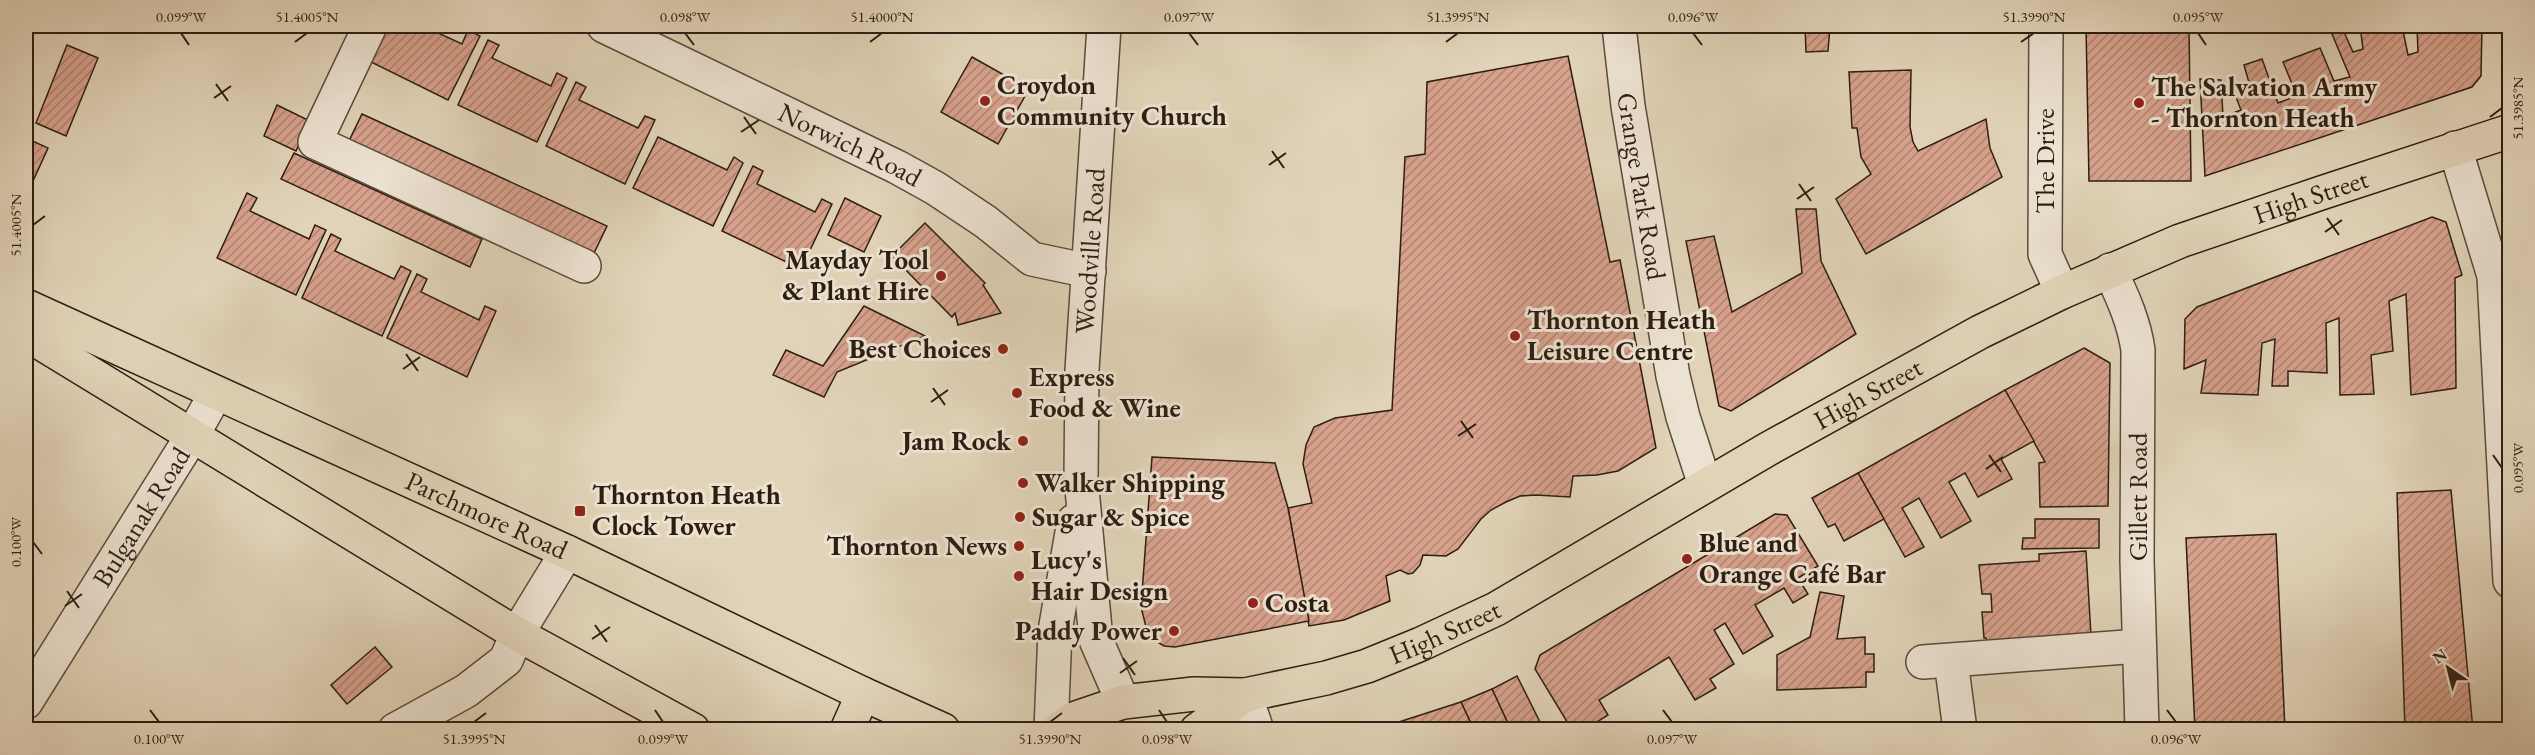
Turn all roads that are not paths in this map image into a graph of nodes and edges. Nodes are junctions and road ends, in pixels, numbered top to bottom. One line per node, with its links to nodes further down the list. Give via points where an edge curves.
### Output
1 (370, 26): 8 (street, via 315,142)
2 (604, 26): 10 (street, Norwich Road, via 897,167 986,222 1032,260)
3 (1104, 26): 10 (street, Woodville Road)
4 (1619, 26): 17 (street, Grange Park Road, via 1628,106 1673,376)
5 (2046, 26): 11 (street, The Drive, via 2044,254)
6 (2510, 131): 7 (main road, High Street)
7 (2455, 148): 9 (main road, High Street, via 2180,242); 19 (street, via 2494,276)
8 (584, 266)
9 (2110, 270): 11 (main road, High Street); 21 (street, Gillett Road, via 2127,308 2138,350)
10 (1089, 271): 16 (street, Woodville Road, via 1082,370)
11 (2062, 292): 17 (main road, High Street, via 1930,359)
12 (26, 306): 14 (main road, Parchmore Road)
13 (26, 334): 15 (main road)
14 (216, 393): 15 (street, Bulganak Road); 18 (main road, Parchmore Road)
15 (192, 436): 20 (main road); 24 (street, Bulganak Road)
16 (1081, 478): 25 (street, Woodville Road, via 1096,640); 30 (street, Woodville Road, via 1055,632)
17 (1705, 485): 23 (main road, High Street, via 1496,609 1421,644 1326,678)
18 (567, 552): 20 (street); 22 (main road, Parchmore Road)
19 (2510, 581)
20 (517, 634): 26 (street, via 506,660 466,691); 27 (main road)
21 (2139, 646): 34 (street, via 1937,662); 35 (street, Gillett Road)
22 (863, 694): 28 (main road); 29 (main road, Parchmore Road)
23 (1245, 695): 25 (main road, High Street, via 1194,694); 32 (main road, High Street); 33 (street)
24 (26, 702)
25 (1123, 702): 31 (main road, High Street, via 1073,719)
26 (395, 729)
27 (693, 729)
28 (846, 729)
29 (943, 729)
30 (1051, 729)
31 (1057, 729)
32 (1197, 729)
33 (1257, 729)
34 (1960, 729)
35 (2142, 729)

